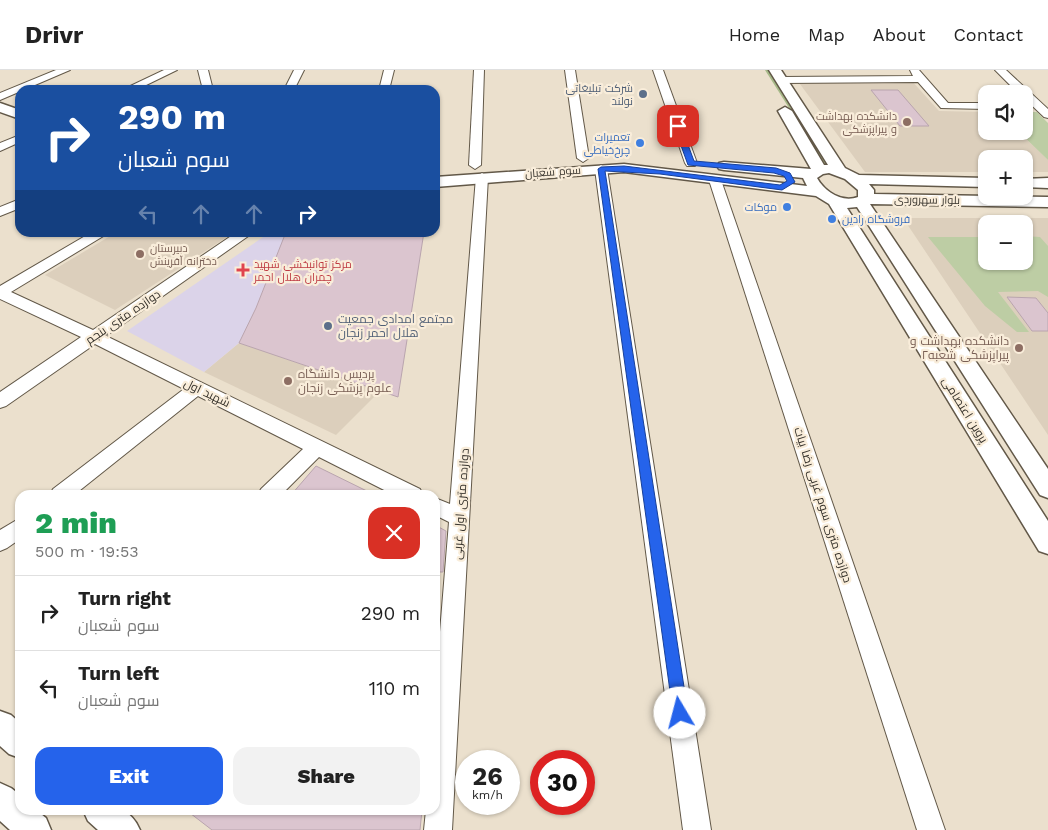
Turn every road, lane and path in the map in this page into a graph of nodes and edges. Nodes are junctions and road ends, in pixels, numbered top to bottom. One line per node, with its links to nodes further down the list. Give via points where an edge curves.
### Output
1 (65, 70): 15 (street)
2 (172, 70): 16 (street)
3 (203, 70): 17 (street)
4 (299, 70): 18 (street)
5 (389, 70): 19 (street)
6 (480, 70): 34 (street, دوازده متری اول غربی)
7 (570, 70): 28 (street)
8 (658, 70): 29 (street)
9 (827, 70): 14 (street)
10 (913, 70): 13 (street)
11 (1000, 70): 24 (street)
12 (774, 76): 14 (street); 33 (main road); 35 (main road, via 775,95)
13 (921, 79): 14 (street); 22 (street, via 945,106)
14 (833, 80)
15 (29, 85)
16 (138, 85)
17 (207, 85)
18 (292, 85)
19 (385, 85)
20 (15, 91): 21 (street)
21 (0, 97)
22 (978, 106)
23 (0, 107): 25 (main road)
24 (1045, 110)
25 (15, 113)
26 (15, 140): 27 (street)
27 (0, 148)
28 (584, 158): 29 (main road, سوم شعبان, via 623,157); 34 (main road, سوم شعبان)
29 (691, 163): 32 (main road, سوم شعبان)
30 (440, 169): 34 (main road, سوم شعبان)
31 (601, 169): 34 (main road, سوم شعبان); 37 (main road, سوم شعبان, via 624,168); 75 (street)
32 (776, 170): 35 (main road, سوم شعبان); 43 (main road, via 791,179)
33 (839, 170): 35 (main road, سوم شعبان); 36 (main road)
34 (479, 171): 39 (main road, سوم شعبان); 62 (street, دوازده متری اول غربی)
35 (816, 172): 44 (main road, پروین اعتصامی, via 810,178 813,186)
36 (856, 179): 38 (main road, بلوار سهروردی); 45 (main road, via 866,190)
37 (715, 180): 43 (main road, سوم شعبان); 76 (street, دوازده متری سوم غربی رضا بیات)
38 (914, 180): 40 (main road, بلوار سهروردی); 46 (main road, via 904,188 913,197)
39 (440, 181)
40 (978, 182)
41 (1033, 182): 42 (main road)
42 (1048, 183)
43 (782, 188): 44 (main road, سوم شعبان)
44 (827, 196): 45 (main road, بلوار سهروردی, via 853,204); 65 (main road, پروین اعتصامی)
45 (864, 200): 46 (main road, بلوار سهروردی); 57 (main road)
46 (924, 200): 47 (main road, بلوار سهروردی)
47 (1048, 202)
48 (15, 204): 49 (street)
49 (0, 212)
50 (94, 237): 52 (street)
51 (240, 237): 53 (street, دوازده متری پنجم)
52 (0, 292): 53 (street, شهید اول)
53 (94, 337): 54 (street, شهید اول); 55 (street, دوازده متری پنجم)
54 (197, 388): 56 (street, شهید اول); 58 (street)
55 (0, 401)
56 (317, 447): 59 (street); 60 (street, شهید اول)
57 (1048, 488)
58 (66, 490)
59 (273, 490)
60 (403, 490)
61 (440, 508): 62 (street)
62 (460, 518): 69 (street, دوازده متری اول غربی)
63 (15, 530): 64 (street)
64 (0, 542)
65 (1048, 543)
66 (0, 726): 67 (main road)
67 (15, 738)
68 (0, 799): 72 (main road)
69 (440, 802)
70 (106, 815): 73 (main road)
71 (439, 815): 74 (street, دوازده متری اول غربی)
72 (22, 827)
73 (123, 830)
74 (438, 830)
75 (697, 830)
76 (931, 830)

